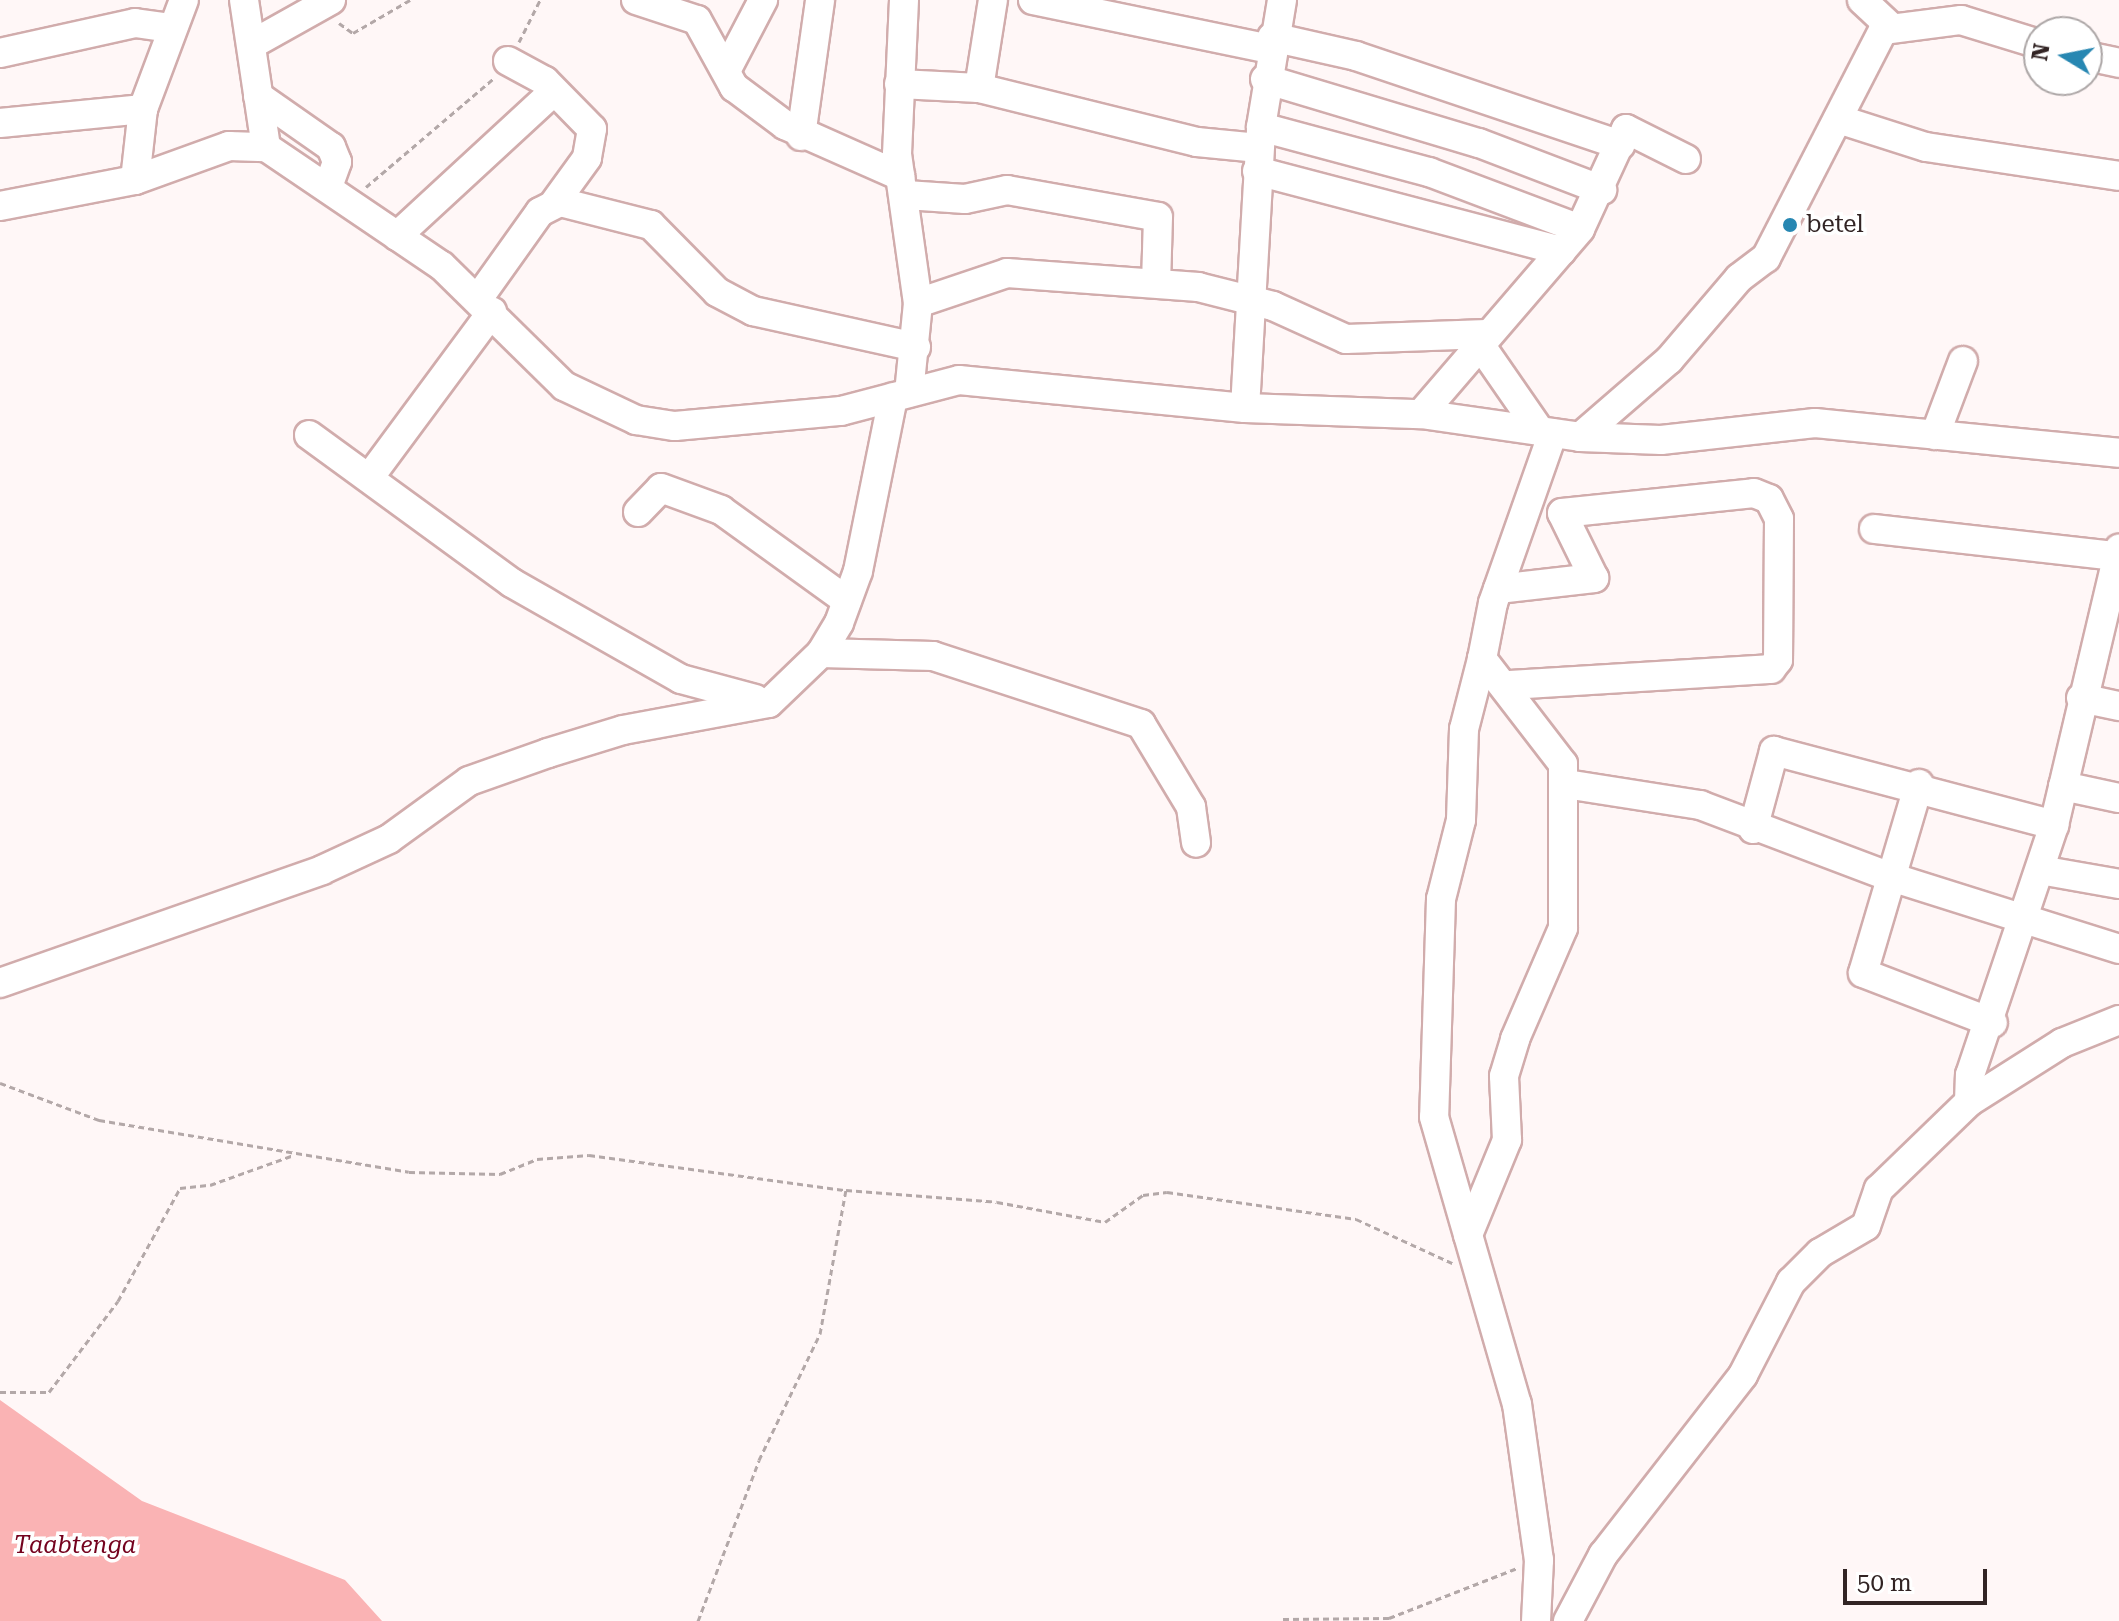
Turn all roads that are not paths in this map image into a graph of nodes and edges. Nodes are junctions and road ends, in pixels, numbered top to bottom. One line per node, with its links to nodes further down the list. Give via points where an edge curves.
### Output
1 (184, 0): 15 (street)
2 (244, 0): 17 (street)
3 (636, 0): 21 (street, via 689,14)
4 (763, 0): 21 (street)
5 (820, 0): 30 (street)
6 (904, 0): 23 (street)
7 (993, 0): 24 (street)
8 (1033, 0): 12 (street)
9 (1282, 0): 18 (street)
10 (1862, 0): 14 (street)
11 (328, 2): 17 (street)
12 (1064, 3): 18 (street)
13 (1968, 10): 14 (street); 16 (street)
14 (1890, 26): 28 (street)
15 (170, 28): 19 (street, via 135,23); 27 (street)
16 (2023, 36)
17 (256, 42): 26 (street)
18 (1271, 43): 22 (street); 31 (street, via 1356,56)
19 (0, 53)
20 (508, 61): 25 (street)
21 (727, 69): 30 (street, via 739,92)
22 (1265, 79): 33 (street); 38 (street, via 1479,143)
23 (899, 84): 24 (street); 37 (street)
24 (979, 88): 33 (street, via 1197,142)
25 (553, 92): 40 (street, via 592,135 587,158); 42 (street)
26 (258, 96): 32 (street); 39 (street, via 331,147)
27 (143, 109): 29 (street); 36 (street)
28 (1838, 119): 35 (street, via 1926,147); 54 (street, via 1766,258 1739,278 1669,360)
29 (0, 123)
30 (801, 136): 37 (street)
31 (1620, 145): 34 (street, via 1633,127); 38 (street)
32 (266, 147): 36 (street, via 229,146); 39 (street)
33 (1259, 149): 43 (street); 43 (street, via 1429,172); 45 (street)
34 (1686, 159)
35 (2119, 176)
36 (135, 180): 41 (street)
37 (903, 186): 44 (street, via 965,199 1007,190 1158,217); 46 (street)
38 (1602, 190): 43 (street)
39 (338, 194): 42 (street)
40 (555, 202): 47 (street, via 540,212); 49 (street, via 651,225 717,292 753,311)
41 (0, 206)
42 (397, 236): 47 (street)
43 (1571, 240): 48 (street)
44 (1156, 283): 45 (street); 46 (street, via 998,273)
45 (1250, 299): 48 (street, via 1346,339); 52 (street)
46 (918, 303): 49 (street)
47 (486, 304): 51 (street, via 564,386 648,423 708,425 841,411); 58 (street)
48 (1483, 339): 53 (street); 54 (street)
49 (916, 347): 51 (street)
50 (1963, 361): 56 (street)
51 (901, 395): 52 (street, via 959,380); 65 (street)
52 (1245, 408): 53 (street)
53 (1421, 414): 54 (street)
54 (1558, 434): 56 (street, via 1661,440 1815,423); 59 (street)
55 (309, 435): 58 (street)
56 (1935, 435): 57 (street)
57 (2119, 453)
58 (369, 478): 71 (street, via 512,583 681,679)
59 (1533, 501): 61 (street); 64 (street)
60 (638, 512): 65 (street, via 661,488 721,510)
61 (1562, 513): 64 (street, via 1594,578); 69 (street, via 1764,495 1779,519 1778,660 1771,669 1543,677)
62 (1874, 529): 63 (street)
63 (2117, 553): 66 (street)
64 (1498, 589): 68 (street)
65 (847, 601): 67 (street)
66 (2108, 628): 70 (street)
67 (821, 653): 71 (street); 79 (street, via 933,656 1141,724 1191,807)
68 (1482, 659): 69 (street); 89 (street, via 1464,729 1461,820 1441,899 1443,995 1432,1065 1434,1117)
69 (1507, 685): 73 (street, via 1561,759)
70 (2081, 698): 72 (street); 75 (street)
71 (769, 703): 85 (street, via 623,730 469,781 389,839 322,870)
72 (2119, 706)
73 (1566, 784): 78 (street, via 1700,805); 89 (street, via 1560,940 1515,1039 1504,1076 1507,1140)
74 (1919, 784): 77 (street); 78 (street, via 1774,751); 81 (street)
75 (2063, 786): 76 (street); 77 (street)
76 (2119, 798)
77 (2054, 825): 80 (street)
78 (1753, 829): 81 (street)
79 (1196, 843)
80 (2040, 870): 82 (street); 83 (street)
81 (1891, 877): 83 (street); 87 (street, via 1865,977)
82 (2119, 884)
83 (2026, 916): 84 (street); 87 (street)
84 (2119, 949)
85 (0, 983)
86 (2119, 1020): 88 (street, via 2062,1043)
87 (1993, 1023): 88 (street, via 1970,1075)
88 (1969, 1102): 91 (street, via 1879,1189 1866,1226 1820,1253 1791,1282 1743,1375 1603,1555)
89 (1468, 1235): 90 (street, via 1517,1404 1539,1560)
90 (1536, 1621)
91 (1568, 1621)

